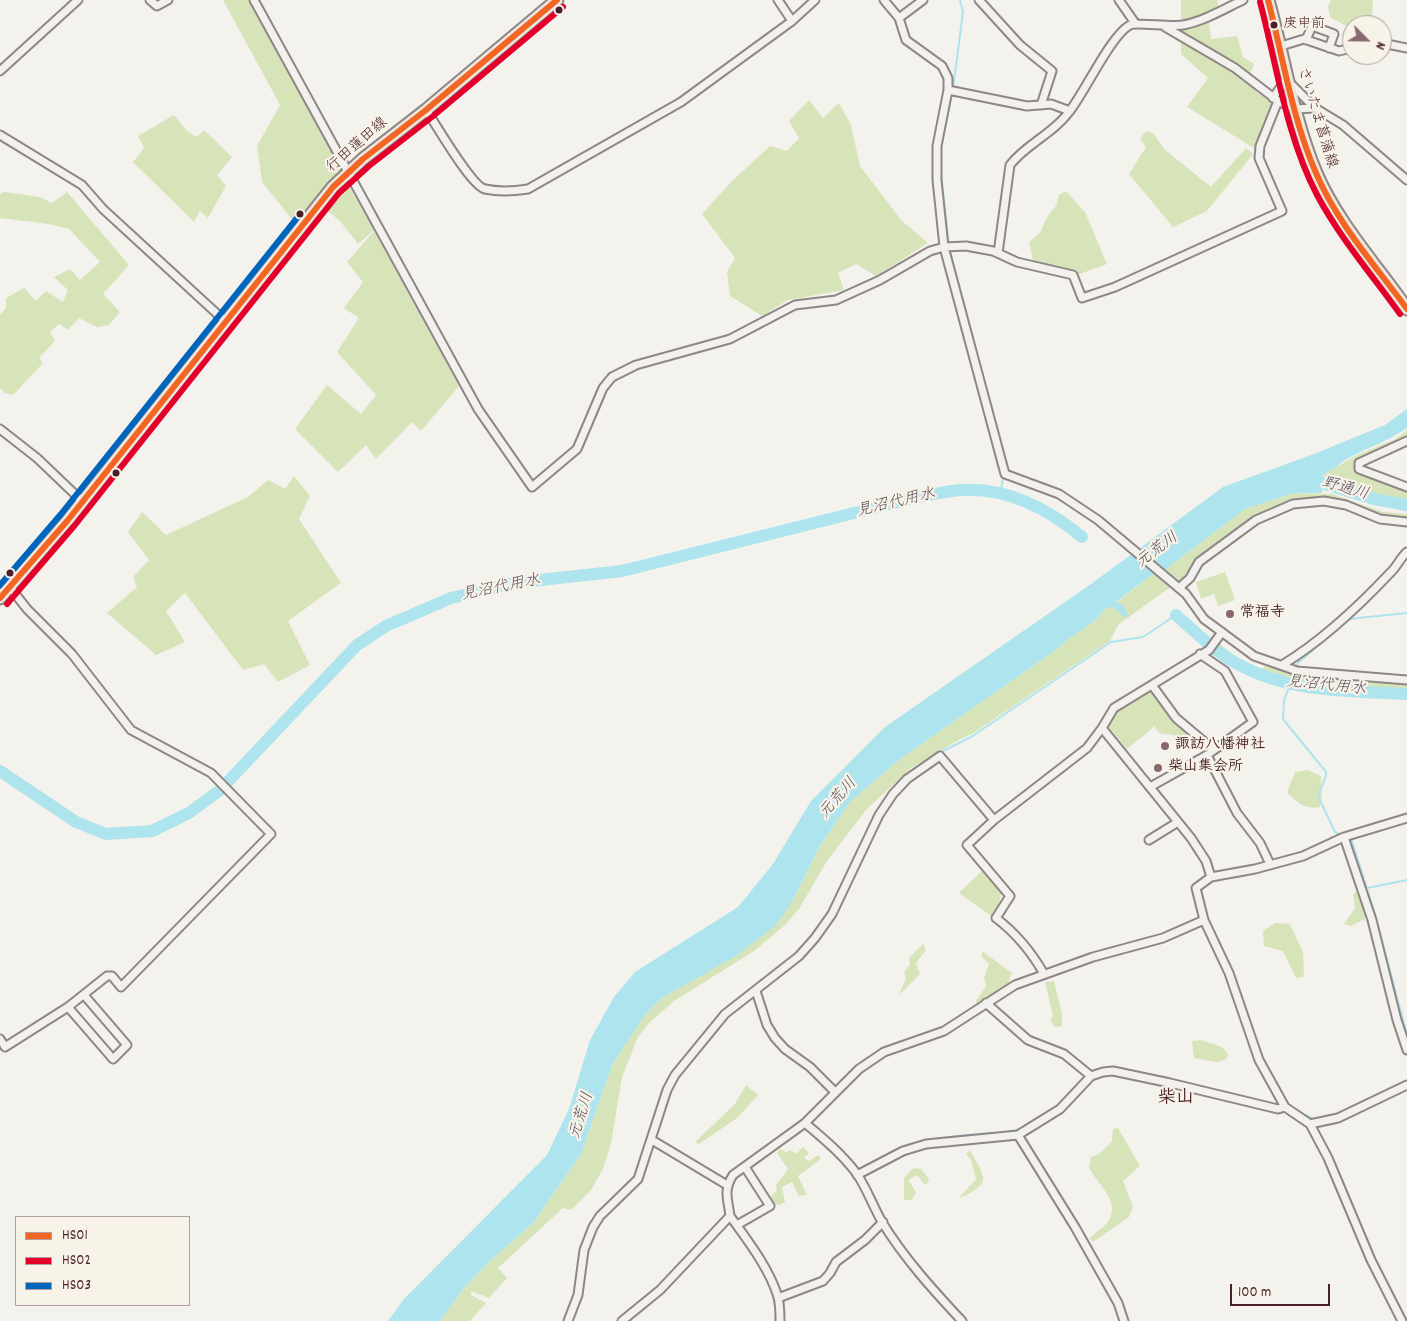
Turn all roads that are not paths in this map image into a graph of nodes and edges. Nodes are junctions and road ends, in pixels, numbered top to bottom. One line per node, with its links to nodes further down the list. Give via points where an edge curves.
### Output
1 (78, 0): 24 (street)
2 (150, 0): 3 (street, via 157,6)
3 (168, 0)
4 (254, 0): 34 (street)
5 (557, 0): 31 (main road, 行田蓮田線)
6 (778, 0): 15 (street)
7 (815, 0): 15 (street)
8 (884, 0): 14 (street)
9 (923, 0): 14 (street)
10 (979, 0): 28 (street, via 1020,45 1052,71)
11 (1119, 0): 16 (street)
12 (1243, 0): 17 (street, via 1193,22)
13 (1268, 0): 20 (main road, さいたま菖蒲線)
14 (899, 18): 26 (street, via 908,43 942,66 948,78)
15 (792, 21): 31 (street, via 681,102 528,189 484,189 471,178)
16 (1134, 23): 17 (street); 32 (street, via 1114,43)
17 (1165, 27): 27 (street, via 1235,68)
18 (1306, 40): 20 (street, via 1297,39); 21 (street); 21 (street, via 1312,26 1327,31 1334,34)
19 (1392, 45): 22 (street)
20 (1281, 46): 25 (main road, さいたま菖蒲線)
21 (1329, 48): 23 (street)
22 (1407, 48)
23 (1342, 50)
24 (0, 71)
25 (1288, 81): 27 (street, via 1284,82); 29 (street); 30 (main road, さいたま菖蒲線)
26 (948, 90): 28 (street, via 1026,106); 36 (street, via 937,146)
27 (1275, 99): 30 (street); 37 (street, via 1259,158 1282,211 1115,287 1082,298 1073,275 1017,262)
28 (1041, 105): 32 (street, via 1051,104)
29 (1315, 108): 30 (street); 35 (street, via 1342,125)
30 (1295, 109): 38 (main road, さいたま菖蒲線, via 1309,154 1327,194)
31 (426, 110): 34 (main road, 行田蓮田線)
32 (1070, 112): 37 (street, via 1010,165)
33 (0, 136): 39 (street, via 82,185)
34 (347, 173): 36 (street, via 478,409 532,488 577,449 603,388 619,372 730,339 795,305 836,300 880,280 930,251); 39 (main road, 行田蓮田線)
35 (1407, 180)
36 (944, 247): 37 (street, via 966,246); 47 (street, via 1005,474 1059,494)
37 (998, 253)
38 (1407, 309)
39 (226, 322): 43 (main road, 行田蓮田線)
40 (0, 429): 43 (street, via 37,458)
41 (1407, 441): 42 (street, via 1358,466)
42 (1407, 487)
43 (82, 501): 46 (main road, 行田蓮田線)
44 (1407, 522): 47 (street, via 1380,519 1346,505 1324,501 1293,504 1256,520 1199,562 1190,578)
45 (1407, 552): 51 (street, via 1337,624)
46 (9, 586): 48 (main road, 行田蓮田線); 68 (street, via 72,654 131,730 211,774 271,834 121,987 112,976 107,976)
47 (1177, 586): 49 (street, via 1204,619)
48 (0, 598)
49 (1222, 632): 50 (street, via 1209,650); 51 (street, via 1254,656)
50 (1200, 654): 53 (street); 55 (street, via 1225,671 1253,722)
51 (1282, 665): 52 (street, via 1297,671)
52 (1407, 680)
53 (1152, 685): 54 (street, via 1114,708); 55 (street, via 1176,718)
54 (1102, 728): 57 (street); 59 (street, via 1087,748)
55 (1214, 750): 56 (street)
56 (1207, 755): 57 (street); 63 (street, via 1236,813 1260,843)
57 (1150, 787): 60 (street)
58 (1407, 818): 61 (street)
59 (994, 820): 66 (street, via 967,845 1010,896 996,918 1016,932); 67 (street, via 940,756 922,768 893,794 879,815 832,914 815,938 799,956)
60 (1178, 822): 62 (street); 64 (street, via 1206,861)
61 (1344, 838): 63 (street, via 1303,856); 72 (street, via 1372,920)
62 (1150, 840)
63 (1270, 864): 64 (street)
64 (1211, 877): 65 (street, via 1196,888)
65 (1204, 920): 66 (street, via 1163,938); 76 (street, via 1228,973 1259,1060)
66 (1044, 974): 69 (street, via 1015,985)
67 (756, 991): 75 (street, via 767,1025 775,1038); 80 (street, via 725,1014 675,1075 667,1090)
68 (84, 995): 70 (street); 70 (street, via 127,1045 113,1059)
69 (986, 1003): 73 (street, via 1028,1040 1064,1054); 75 (street, via 944,1032 884,1052 859,1069)
70 (68, 1006): 71 (street, via 5,1047)
71 (0, 1039)
72 (1407, 1050)
73 (1091, 1076): 76 (street, via 1113,1071); 79 (street, via 1060,1110)
74 (1407, 1085): 78 (street, via 1338,1118)
75 (835, 1092): 77 (street)
76 (1285, 1108): 78 (street)
77 (805, 1123): 81 (street); 82 (street, via 835,1148)
78 (1310, 1124): 93 (street)
79 (1018, 1135): 82 (street, via 926,1144); 92 (street, via 1075,1227 1118,1303)
80 (652, 1140): 83 (street); 88 (street, via 638,1179 600,1216 593,1228 584,1250 578,1295)
81 (745, 1167): 83 (street, via 733,1175); 86 (street, via 770,1206)
82 (857, 1175): 85 (street)
83 (727, 1185): 84 (street, via 725,1194)
84 (730, 1216): 86 (street); 89 (street, via 660,1290)
85 (882, 1222): 87 (street, via 836,1262 823,1282); 91 (street, via 927,1284)
86 (737, 1226): 87 (street, via 752,1245)
87 (778, 1298): 90 (street)
88 (568, 1321)
89 (622, 1321)
90 (780, 1321)
91 (962, 1321)
92 (1124, 1321)
93 (1402, 1321)

